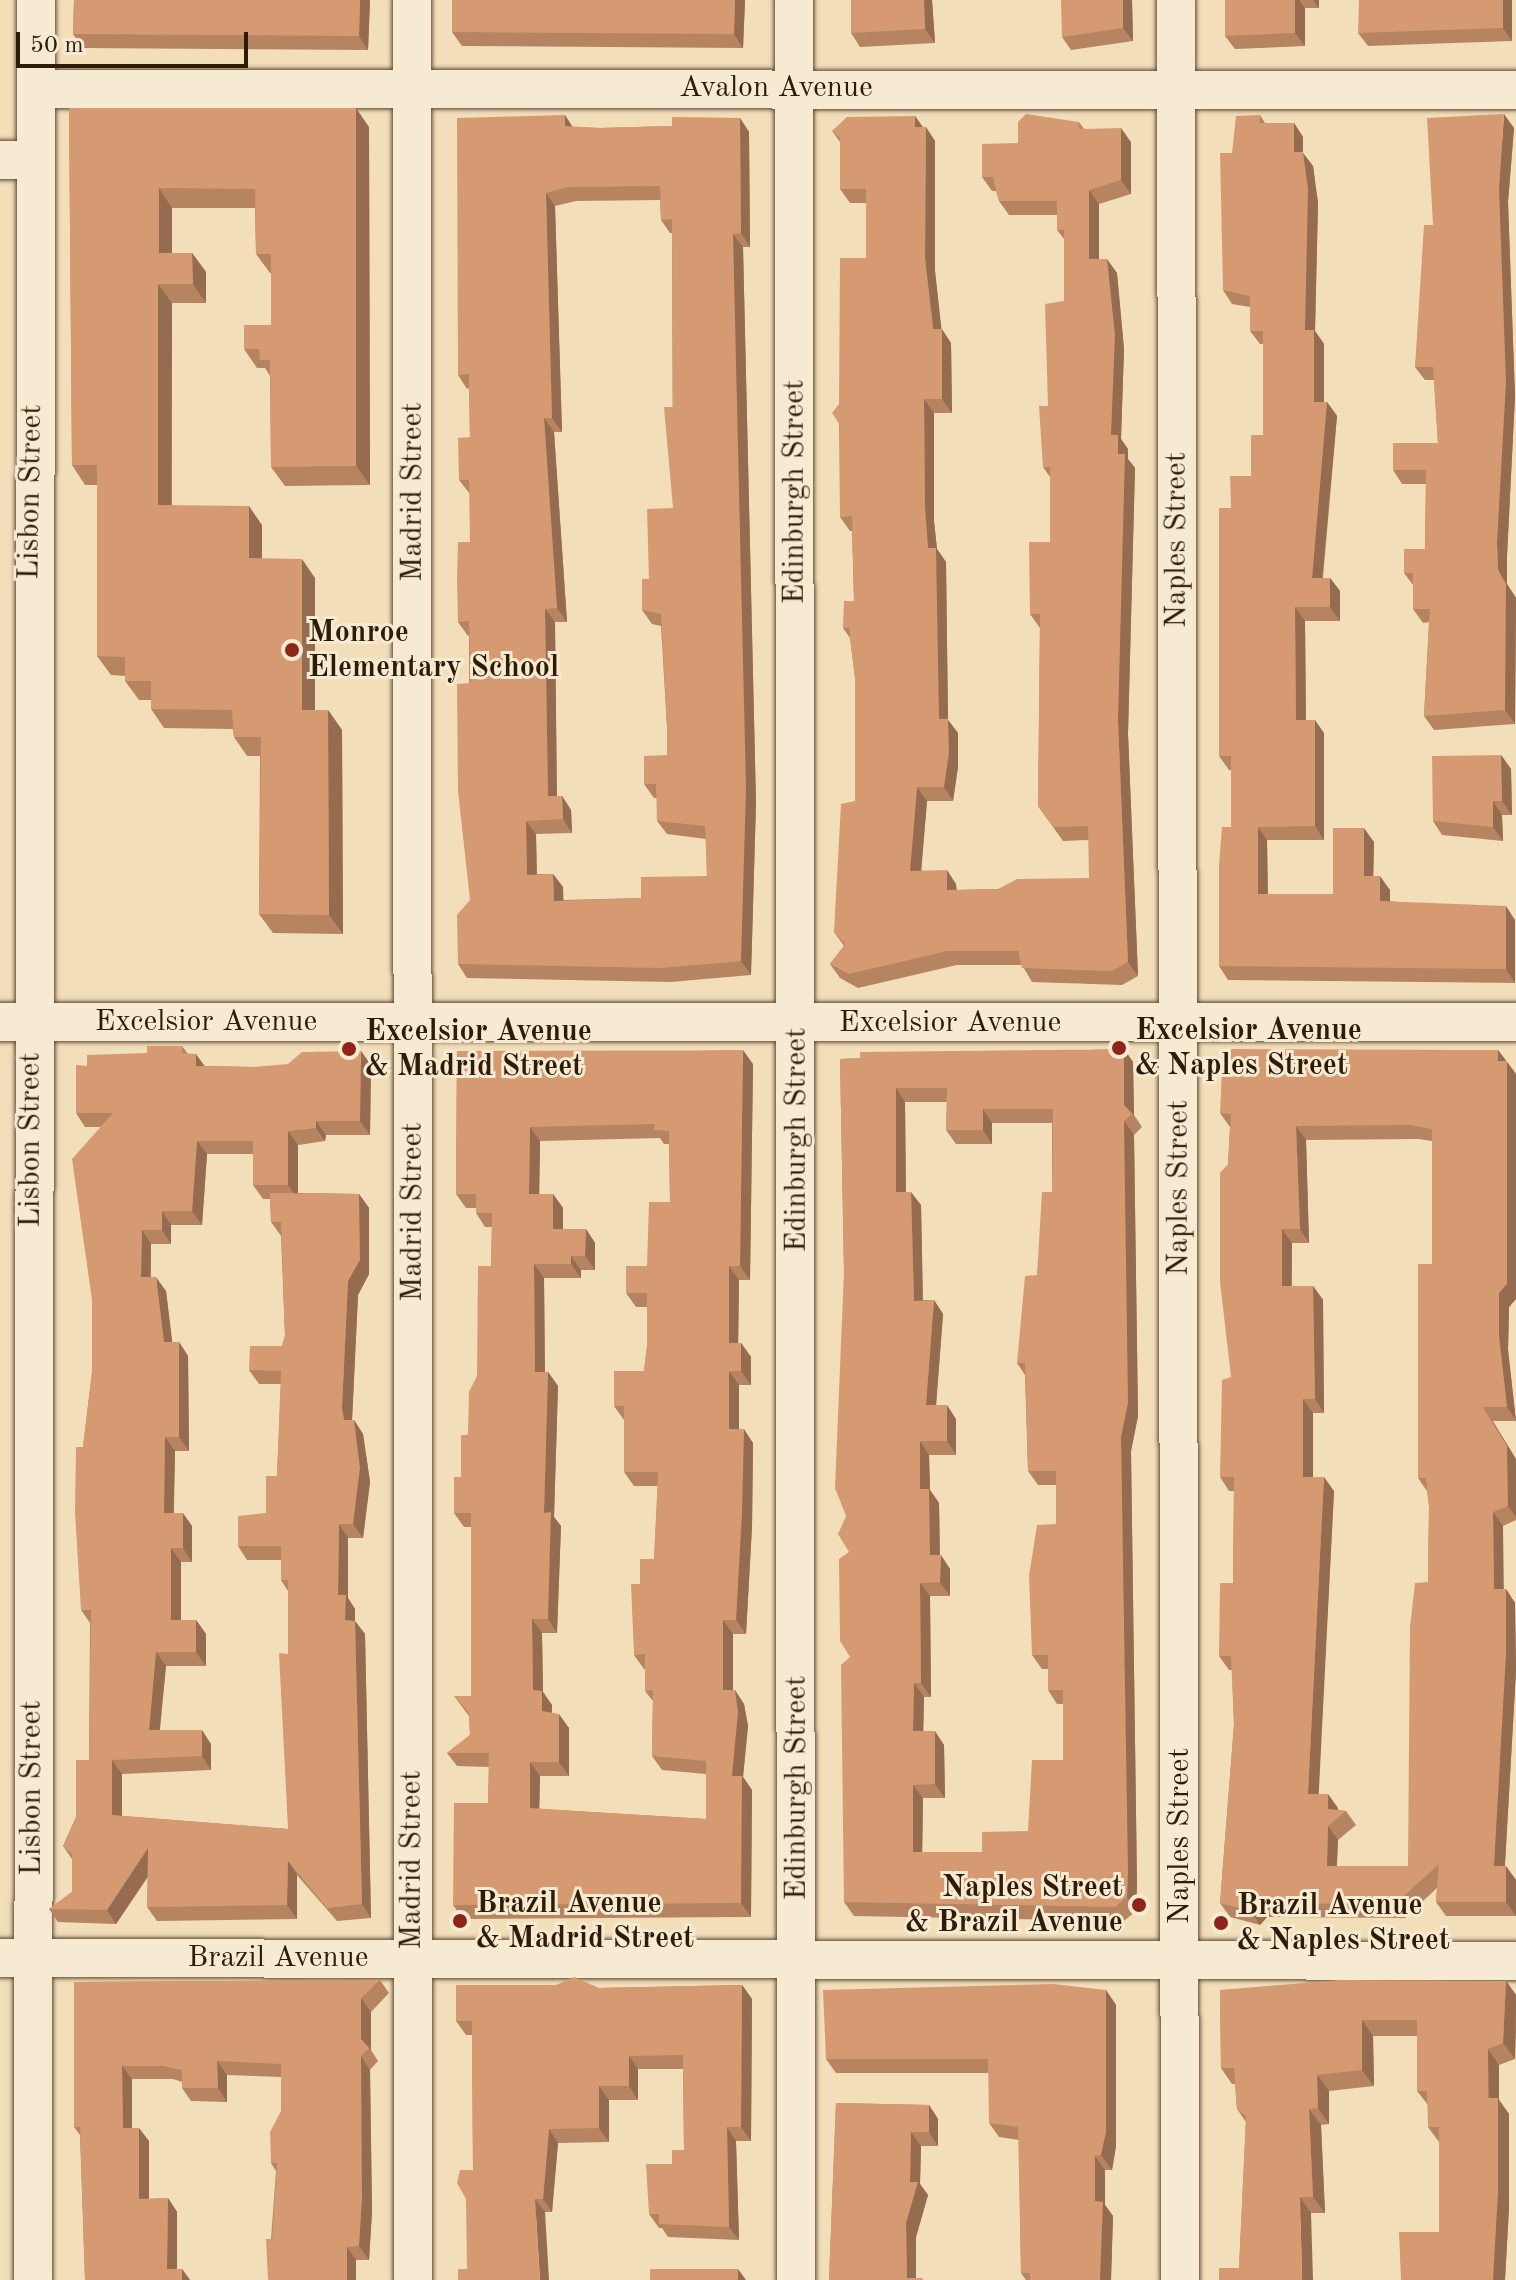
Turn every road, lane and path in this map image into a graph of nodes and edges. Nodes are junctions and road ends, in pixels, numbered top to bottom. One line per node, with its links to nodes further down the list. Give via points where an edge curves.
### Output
1 (36, 0): 6 (street, Lisbon Street)
2 (412, 0): 7 (street, Madrid Street)
3 (794, 0): 5 (street, Edinburgh Street)
4 (1176, 0): 8 (street, Naples Street)
5 (794, 87): 7 (street, Avalon Avenue); 8 (street, Avalon Avenue); 15 (street, Edinburgh Street)
6 (36, 89): 7 (street, Avalon Avenue); 10 (street, Lisbon Street)
7 (412, 90): 12 (street, Madrid Street)
8 (1176, 90): 9 (street, Avalon Avenue); 13 (street, Naples Street)
9 (1516, 90)
10 (18, 160): 11 (street, Lisbon Street)
11 (16, 1022): 12 (street, Excelsior Avenue); 18 (street, Lisbon Street)
12 (414, 1022): 15 (street, Excelsior Avenue); 17 (street, Madrid Street)
13 (1178, 1022): 14 (street, Excelsior Avenue); 15 (street, Excelsior Avenue); 19 (street, Naples Street)
14 (1516, 1022)
15 (797, 1025): 16 (street, Edinburgh Street)
16 (797, 1955): 17 (street, Brazil Avenue); 19 (street, Brazil Avenue); 23 (street, Edinburgh Street)
17 (412, 1957): 18 (street, Brazil Avenue); 22 (street, Madrid Street)
18 (16, 1958): 21 (street, Lisbon Street)
19 (1180, 1958): 20 (street, Brazil Avenue); 24 (street, Naples Street)
20 (1516, 1961)
21 (33, 2280)
22 (413, 2280)
23 (796, 2280)
24 (1180, 2280)

